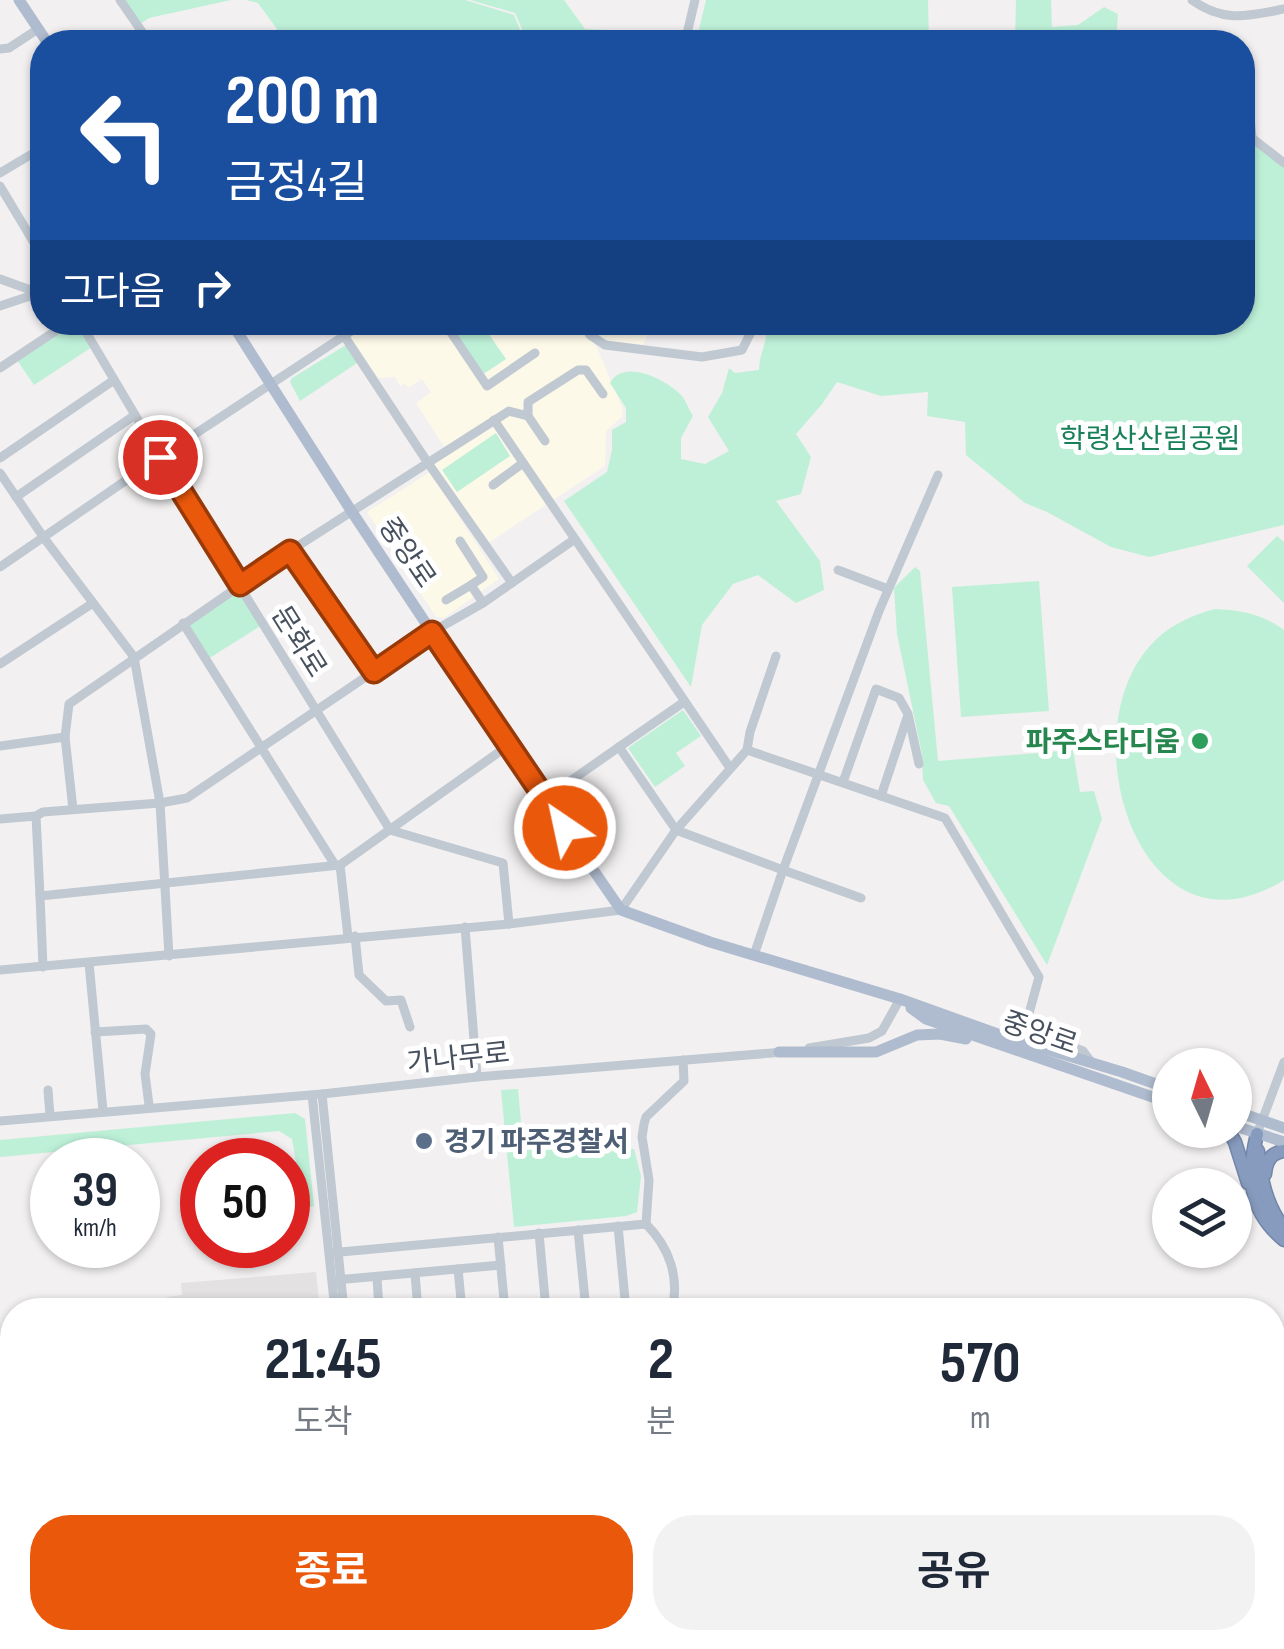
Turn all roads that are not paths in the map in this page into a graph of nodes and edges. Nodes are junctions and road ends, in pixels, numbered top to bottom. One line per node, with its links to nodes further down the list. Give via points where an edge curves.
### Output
1 (18, 0): 6 (main road)
2 (120, 0): 8 (street)
3 (695, 0): 9 (street)
4 (1192, 0): 5 (street, via 1220,16)
5 (1284, 8)
6 (38, 28): 7 (street)
7 (35, 30)
8 (141, 30)
9 (688, 30)
10 (30, 34): 11 (street)
11 (0, 49)
12 (1255, 140): 14 (street)
13 (30, 155): 15 (street)
14 (1284, 163)
15 (0, 173)
16 (0, 186): 17 (street)
17 (30, 234)
18 (0, 280): 19 (street)
19 (30, 289)
20 (30, 296): 21 (street)
21 (0, 306)
22 (50, 335): 30 (street)
23 (88, 335): 31 (street, 문화로)
24 (239, 335): 32 (main road, 중앙로)
25 (453, 335): 29 (street, via 487,386)
26 (589, 335): 27 (street, via 605,344 702,357 742,350)
27 (750, 335)
28 (345, 336): 32 (street); 40 (street)
29 (535, 353)
30 (0, 368)
31 (114, 380): 34 (street, 문화로); 39 (street)
32 (270, 384): 38 (street); 46 (main road, 중앙로)
33 (603, 394): 35 (street, via 586,370 578,370 528,402)
34 (135, 415): 38 (street, 문화로); 45 (street)
35 (528, 416): 36 (street, via 510,411); 37 (street)
36 (494, 420): 40 (street); 41 (street)
37 (545, 441)
38 (160, 457): 47 (street); 54 (street, 문화로)
39 (0, 458)
40 (428, 463): 46 (street); 53 (street)
41 (523, 463): 44 (street); 48 (street)
42 (0, 473): 45 (street)
43 (938, 475): 56 (street)
44 (492, 484)
45 (16, 497): 47 (street)
46 (352, 512): 50 (street); 61 (main road, 중앙로)
47 (44, 538): 51 (street); 58 (street)
48 (575, 539): 53 (street); 66 (street)
49 (460, 542): 55 (street, via 482,577)
50 (290, 551): 54 (street); 65 (street)
51 (0, 567)
52 (838, 570): 56 (street)
53 (512, 583): 59 (street)
54 (240, 585): 60 (street); 67 (street, 문화로)
55 (471, 586): 57 (street); 59 (street)
56 (888, 589): 77 (street)
57 (446, 600)
58 (94, 603): 63 (street); 64 (street)
59 (483, 603): 61 (street)
60 (183, 624): 63 (street); 73 (street)
61 (432, 632): 65 (street); 71 (main road, 중앙로)
62 (776, 656): 74 (street)
63 (134, 657): 69 (street, via 69,704); 81 (street)
64 (0, 664)
65 (374, 672): 67 (street)
66 (684, 702): 72 (street); 76 (street)
67 (318, 712): 73 (street); 85 (street, 문화로)
68 (908, 714): 75 (street); 78 (street, via 899,698 876,689); 79 (street)
69 (66, 736): 70 (street); 82 (street)
70 (0, 746)
71 (509, 746): 80 (main road, 중앙로); 85 (street)
72 (619, 747): 80 (street); 86 (street)
73 (260, 748): 81 (street, via 187,798); 87 (street)
74 (747, 750): 76 (street); 77 (street)
75 (919, 764)
76 (730, 768): 86 (street)
77 (818, 774): 78 (street); 88 (street)
78 (843, 782): 79 (street)
79 (882, 796): 107 (street, via 945,818 1040,977 1025,1028 1083,1051)
80 (546, 798): 92 (main road, 중앙로)
81 (160, 804): 82 (street); 89 (street)
82 (73, 810): 83 (street)
83 (36, 816): 84 (street); 90 (street)
84 (0, 818)
85 (390, 830): 87 (street); 93 (street, via 503,863)
86 (676, 830): 88 (street); 92 (street)
87 (338, 865): 89 (street); 95 (street)
88 (783, 870): 91 (street); 96 (street)
89 (164, 884): 90 (street); 97 (street)
90 (40, 896): 99 (street)
91 (861, 898)
92 (622, 910): 93 (street); 96 (main road, 중앙로)
93 (509, 924): 94 (street)
94 (465, 927): 95 (street); 109 (street)
95 (352, 937): 97 (street); 102 (street, via 359,974 386,1001 401,1000)
96 (754, 955): 101 (main road, 중앙로)
97 (170, 956): 98 (street)
98 (89, 963): 99 (street); 103 (street)
99 (43, 967): 100 (street)
100 (0, 970)
101 (900, 1000): 104 (main road, 중앙로, via 926,1019); 105 (street, 가나무로, via 882,1031 869,1038); 107 (main road, 중앙로)
102 (410, 1026)
103 (96, 1032): 114 (street, via 151,1034); 115 (street)
104 (1018, 1051): 105 (main road, via 940,1034 917,1035 876,1052); 113 (main road, 중앙로)
105 (779, 1052): 106 (street, 가나무로)
106 (683, 1060): 109 (street, 가나무로); 126 (street, via 684,1082 644,1124)
107 (1091, 1062): 110 (main road, 중앙로)
108 (1284, 1062): 120 (street)
109 (477, 1077): 112 (street, 가나무로)
110 (1152, 1082)
111 (48, 1090): 116 (street)
112 (317, 1094): 115 (street, 가나무로); 133 (street)
113 (1152, 1096)
114 (149, 1105)
115 (103, 1110): 116 (street, 가나무로)
116 (50, 1116): 117 (street, 가나무로)
117 (0, 1120)
118 (1252, 1122): 120 (main road)
119 (1252, 1127): 120 (main road)
120 (1259, 1127): 121 (main road); 122 (main road); 125 (highway)
121 (1284, 1128)
122 (1284, 1142)
123 (1236, 1148): 125 (highway, via 1246,1180)
124 (1284, 1151): 125 (highway, via 1266,1163)
125 (1260, 1194): 128 (highway); 132 (highway, via 1268,1224)
126 (646, 1224): 127 (street); 148 (street, via 673,1266)
127 (618, 1226): 129 (street); 147 (street)
128 (1284, 1228)
129 (578, 1230): 130 (street); 146 (street)
130 (539, 1234): 131 (street); 145 (street)
131 (498, 1237): 133 (street); 134 (street)
132 (1284, 1240)
133 (334, 1252): 138 (street)
134 (501, 1265): 135 (street); 144 (street)
135 (458, 1269): 136 (street); 143 (street)
136 (415, 1273): 137 (street); 142 (street)
137 (376, 1277): 138 (street); 141 (street)
138 (337, 1280): 139 (street); 140 (street)
139 (336, 1298)
140 (341, 1298)
141 (378, 1298)
142 (417, 1298)
143 (461, 1298)
144 (504, 1298)
145 (545, 1298)
146 (585, 1298)
147 (625, 1298)
148 (673, 1298)

